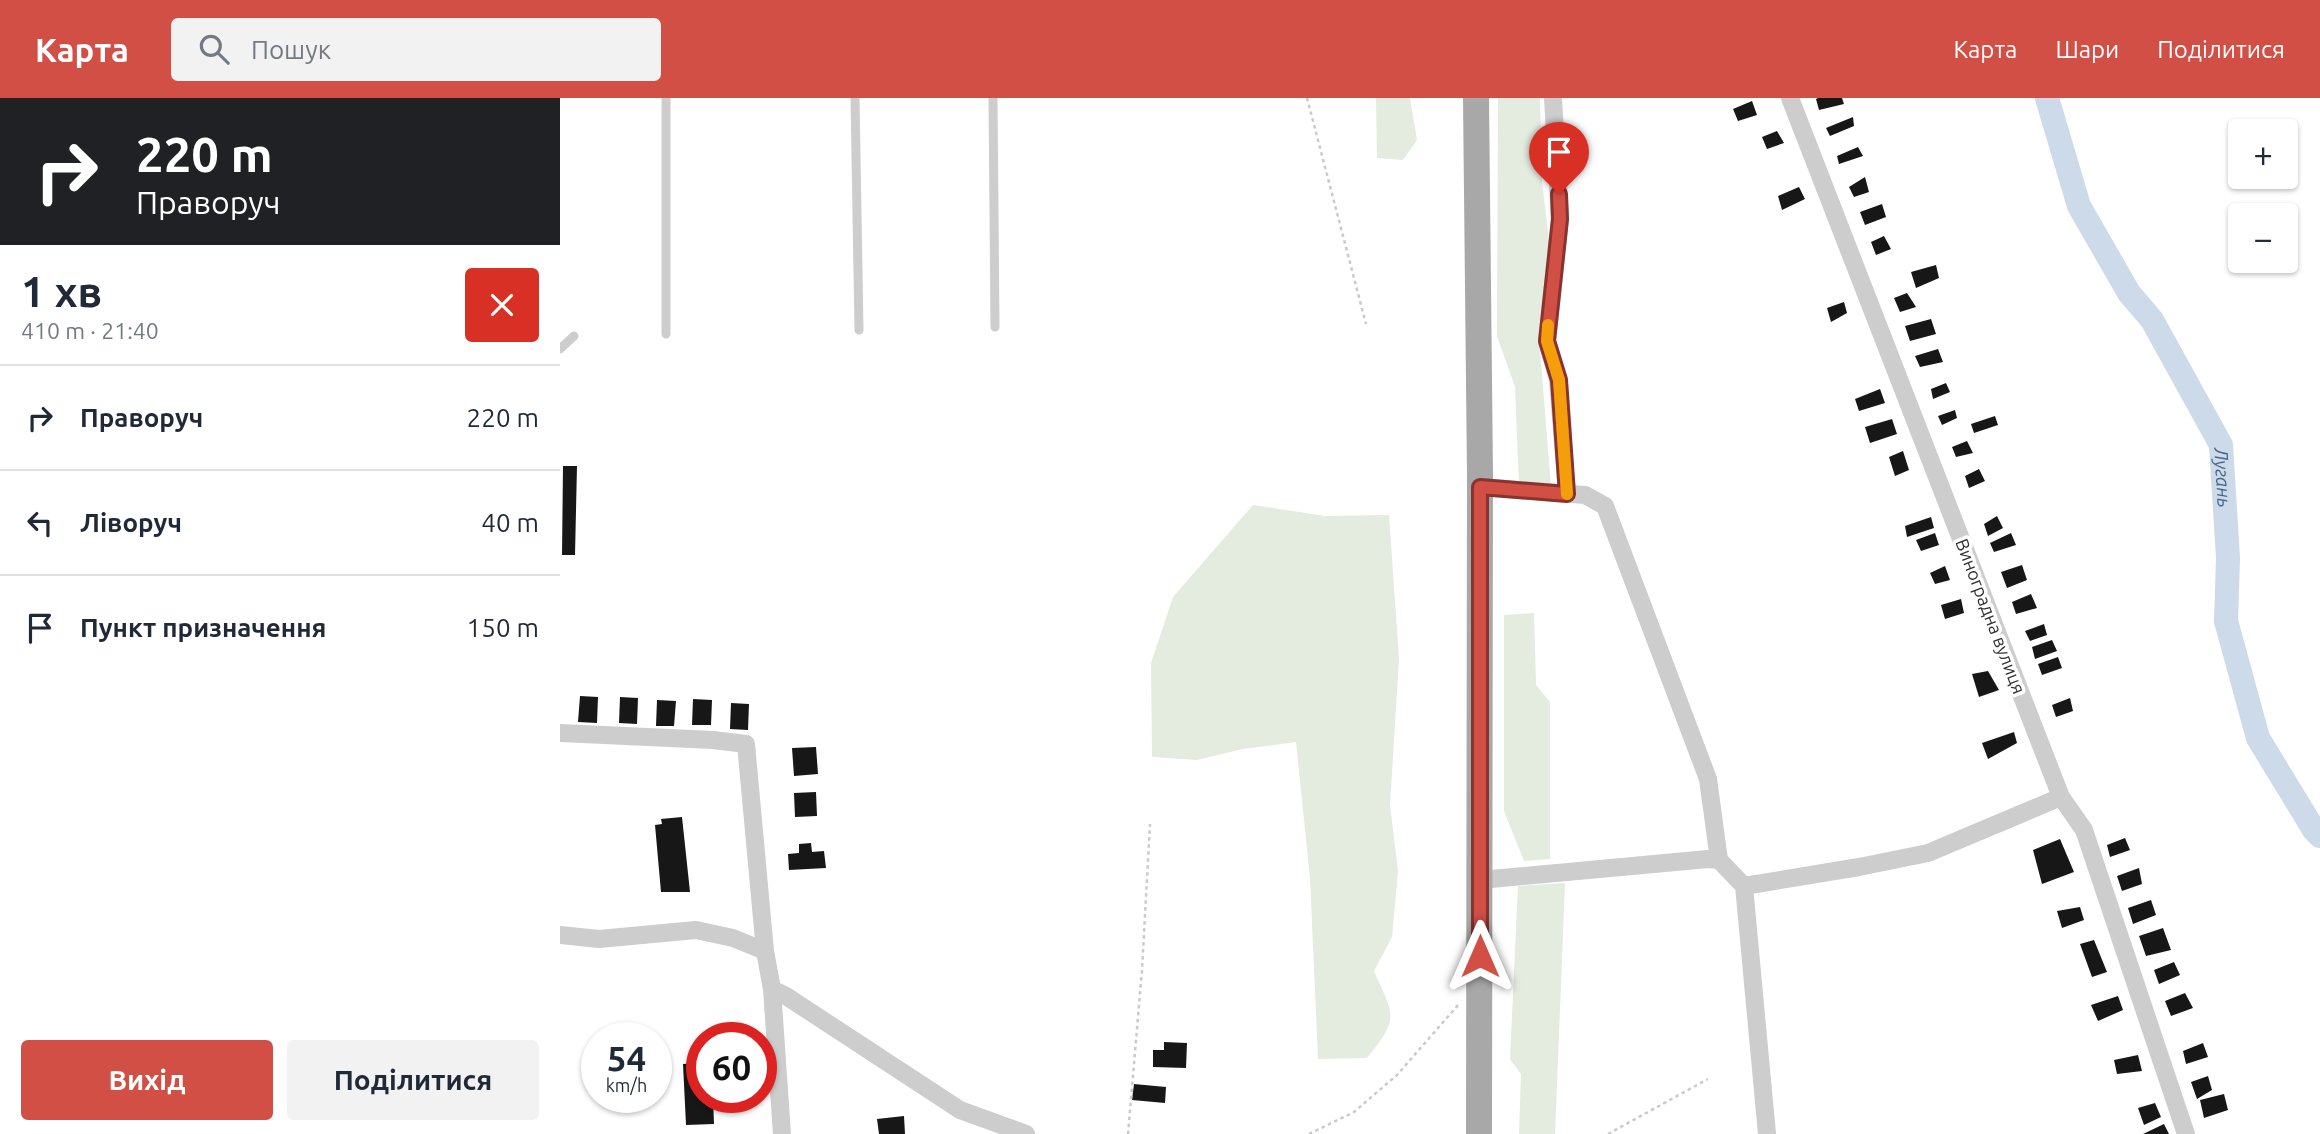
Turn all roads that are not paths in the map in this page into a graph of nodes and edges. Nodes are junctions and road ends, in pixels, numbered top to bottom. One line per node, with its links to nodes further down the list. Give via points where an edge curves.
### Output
1 (666, 98): 9 (lane)
2 (855, 98): 8 (lane)
3 (993, 98): 7 (lane)
4 (1476, 98): 12 (main road)
5 (1553, 98): 13 (street, via 1560,219 1547,341 1559,380)
6 (1790, 98): 15 (street, Виноградна вулиця)
7 (995, 327)
8 (859, 330)
9 (666, 334)
10 (574, 335): 11 (lane)
11 (560, 349)
12 (1480, 487): 13 (street); 17 (main road)
13 (1567, 494): 16 (street, via 1586,495 1605,506 1708,779)
14 (560, 733): 20 (street, via 746,744)
15 (2062, 797): 18 (street, via 1928,853); 26 (street, Виноградна вулиця, via 2084,830)
16 (1719, 859): 17 (street); 18 (street)
17 (1480, 880): 24 (main road)
18 (1744, 886): 25 (street)
19 (560, 935): 20 (street, via 599,939 696,930)
20 (765, 951): 21 (street)
21 (772, 989): 22 (street); 23 (street, via 960,1110)
22 (782, 1134)
23 (1026, 1134)
24 (1479, 1134)
25 (1767, 1134)
26 (2186, 1134)

